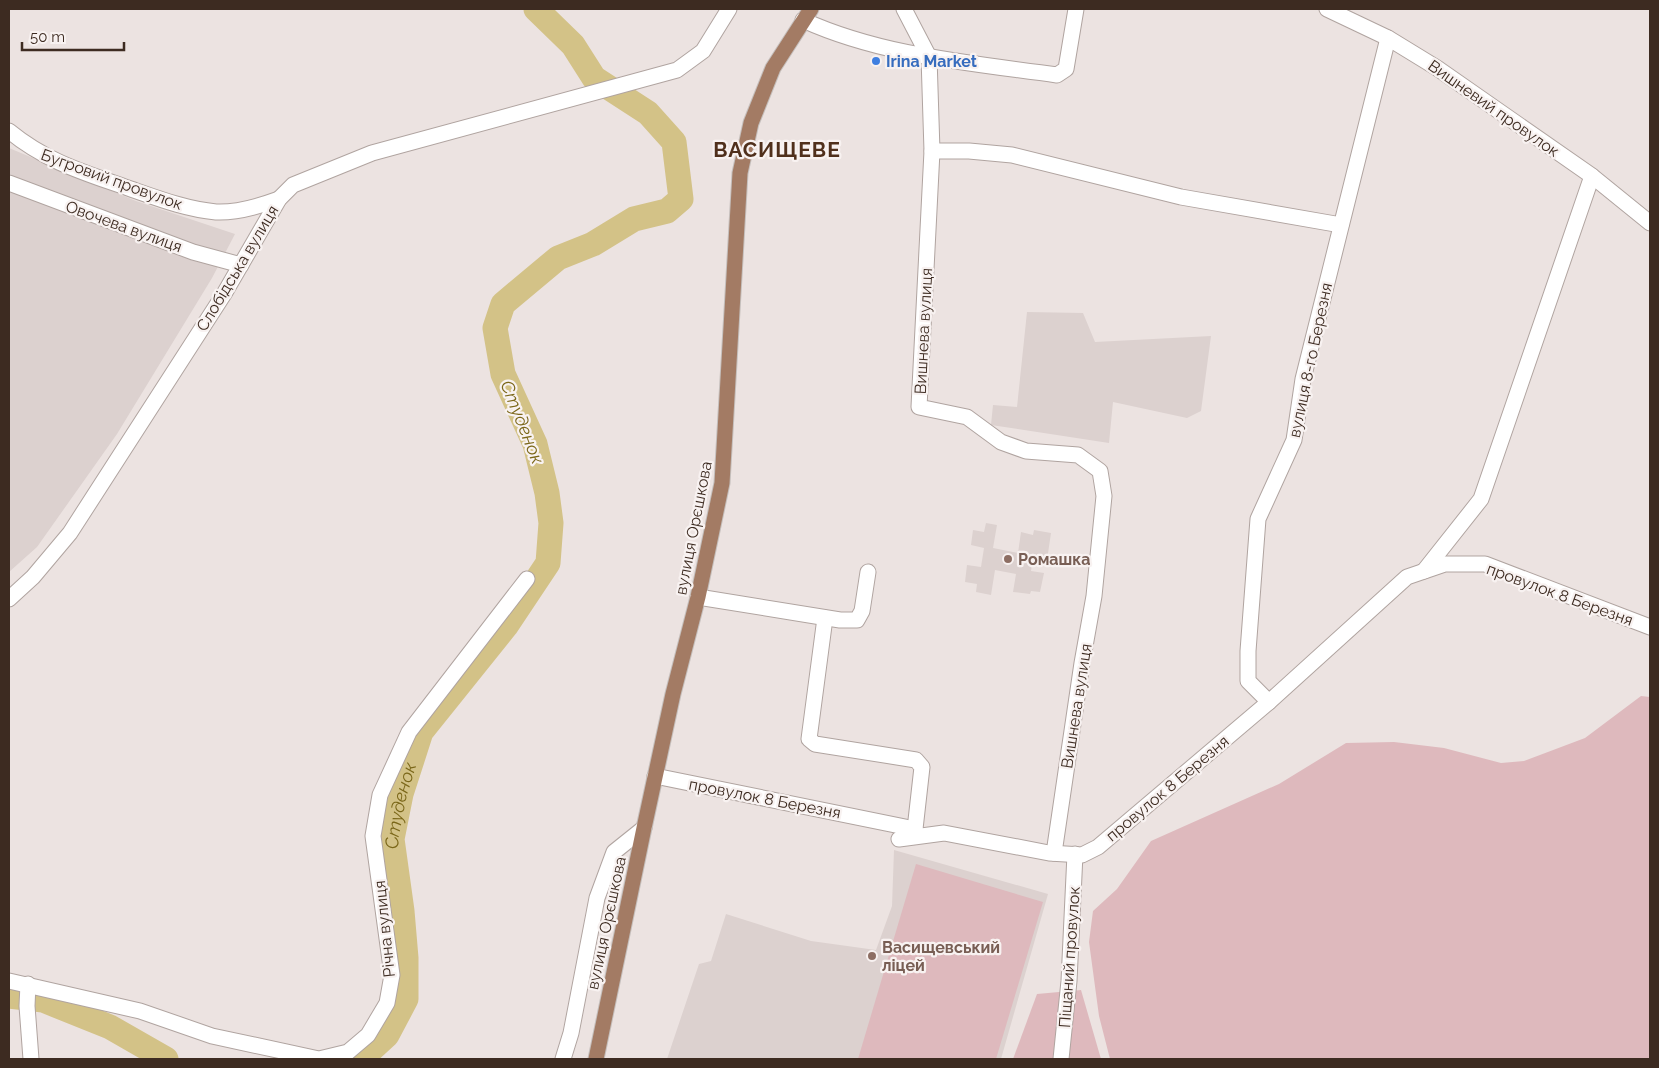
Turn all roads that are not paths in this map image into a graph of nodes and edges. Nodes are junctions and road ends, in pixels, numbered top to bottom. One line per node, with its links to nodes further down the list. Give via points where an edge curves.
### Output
1 (729, 9): 12 (street, Слобідська вулиця, via 709,43 695,59 677,70 372,153 293,185)
2 (904, 9): 7 (street, Вишнева вулиця)
3 (1076, 9): 7 (street, via 1066,69 1057,75)
4 (1328, 9): 6 (street, Вишневий провулок)
5 (807, 14): 7 (street, via 827,31); 19 (main road, вулиця Орєшкова, via 773,68 751,123 740,173 722,483)
6 (1388, 38): 10 (street, Вишневий провулок, via 1437,68); 14 (street, вулиця 8-го Березня)
7 (928, 57): 9 (street, Вишнева вулиця)
8 (9, 131): 12 (street, Бугровий провулок, via 31,149 60,164 184,208 218,212 256,207)
9 (932, 151): 14 (street, via 1012,155 1181,198); 27 (street, Вишнева вулиця, via 920,407 967,417 1001,442 1026,450 1078,455 1100,471 1104,496 1094,596)
10 (1592, 176): 13 (street, Вишневий провулок); 17 (street, via 1481,499)
11 (9, 183): 15 (street, Овочева вулиця, via 193,252)
12 (279, 199): 15 (street, Слобідська вулиця)
13 (1650, 222)
14 (1341, 225): 23 (street, вулиця 8-го Березня, via 1303,379 1294,440 1258,520 1248,681)
15 (241, 265): 20 (street, Слобідська вулиця, via 70,533 33,577)
16 (868, 572): 21 (street, via 862,611 857,620)
17 (1423, 572): 22 (street, провулок 8 Березня, via 1445,564 1485,564); 23 (street, провулок 8 Березня, via 1407,578)
18 (526, 579): 30 (street, Річна вулиця, via 410,732 380,796 373,836 392,975 387,1003 368,1036 348,1052 319,1059 212,1036 140,1012)
19 (698, 598): 21 (street); 24 (main road, вулиця Орєшкова)
20 (9, 599)
21 (826, 618): 26 (street, via 809,739 815,744 916,760 922,767)
22 (1650, 627)
23 (1269, 702): 28 (street, провулок 8 Березня, via 1098,847)
24 (655, 776): 25 (main road, вулиця Орєшкова); 26 (street, провулок 8 Березня)
25 (644, 828): 32 (street, via 614,852 597,898); 33 (main road, вулиця Орєшкова)
26 (915, 829): 27 (street, провулок 8 Березня, via 900,839 944,833)
27 (1054, 853): 28 (street, провулок 8 Березня)
28 (1075, 854): 34 (street, Піщаний провулок, via 1069,981)
29 (9, 980): 30 (street, Річна вулиця)
30 (27, 994): 31 (street)
31 (31, 1059)
32 (563, 1059)
33 (596, 1059)
34 (1061, 1059)

